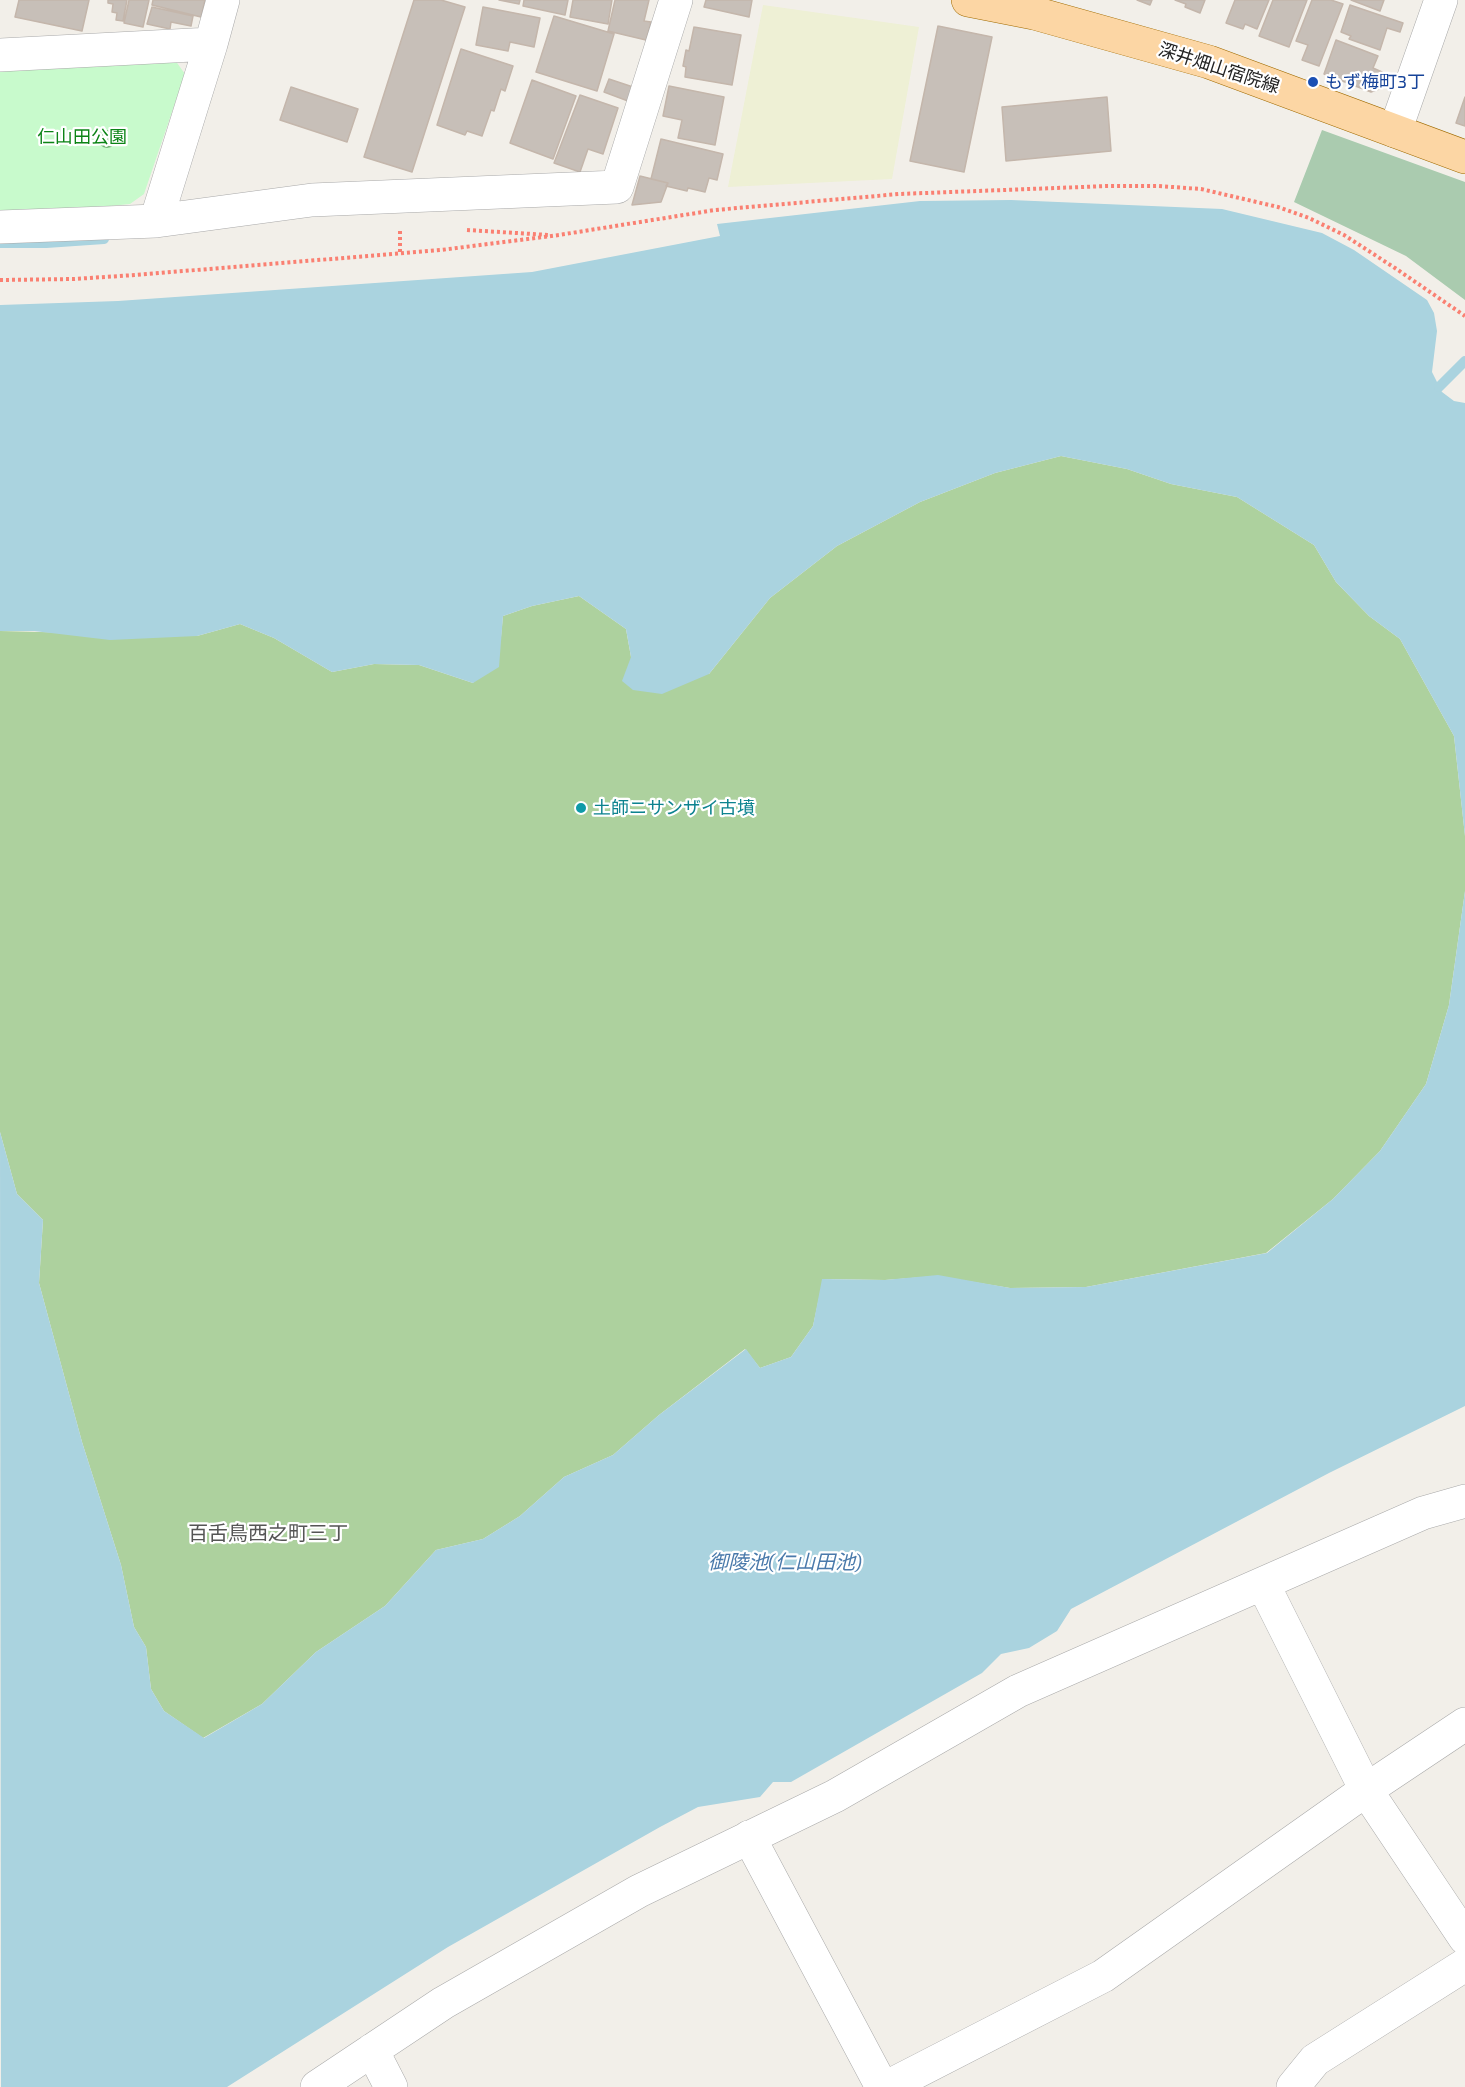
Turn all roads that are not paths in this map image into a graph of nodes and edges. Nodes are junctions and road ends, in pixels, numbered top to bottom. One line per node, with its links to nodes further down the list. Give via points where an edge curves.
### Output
1 (223, 0): 5 (street)
2 (676, 0): 9 (street, via 617,187 312,200)
3 (968, 0): 7 (main road, 深井畑山宿院線, via 1034,13 1209,62)
4 (1441, 0): 7 (street)
5 (211, 44): 6 (street); 9 (street)
6 (0, 55)
7 (1395, 131): 8 (main road, 深井畑山宿院線)
8 (1465, 157)
9 (156, 221): 10 (street)
10 (0, 227)
11 (1465, 1501): 12 (street, via 1423,1513)
12 (1263, 1584): 14 (street); 15 (street, via 1018,1691 835,1796)
13 (1465, 1724): 14 (street)
14 (1366, 1790): 16 (street); 22 (street, via 1103,1976)
15 (749, 1837): 18 (street, via 639,1891 443,2003); 21 (street)
16 (1465, 1938)
17 (1465, 1965): 23 (street, via 1315,2060)
18 (372, 2050): 19 (street); 20 (street)
19 (317, 2087)
20 (391, 2087)
21 (882, 2087)
22 (887, 2087)
23 (1293, 2087)

